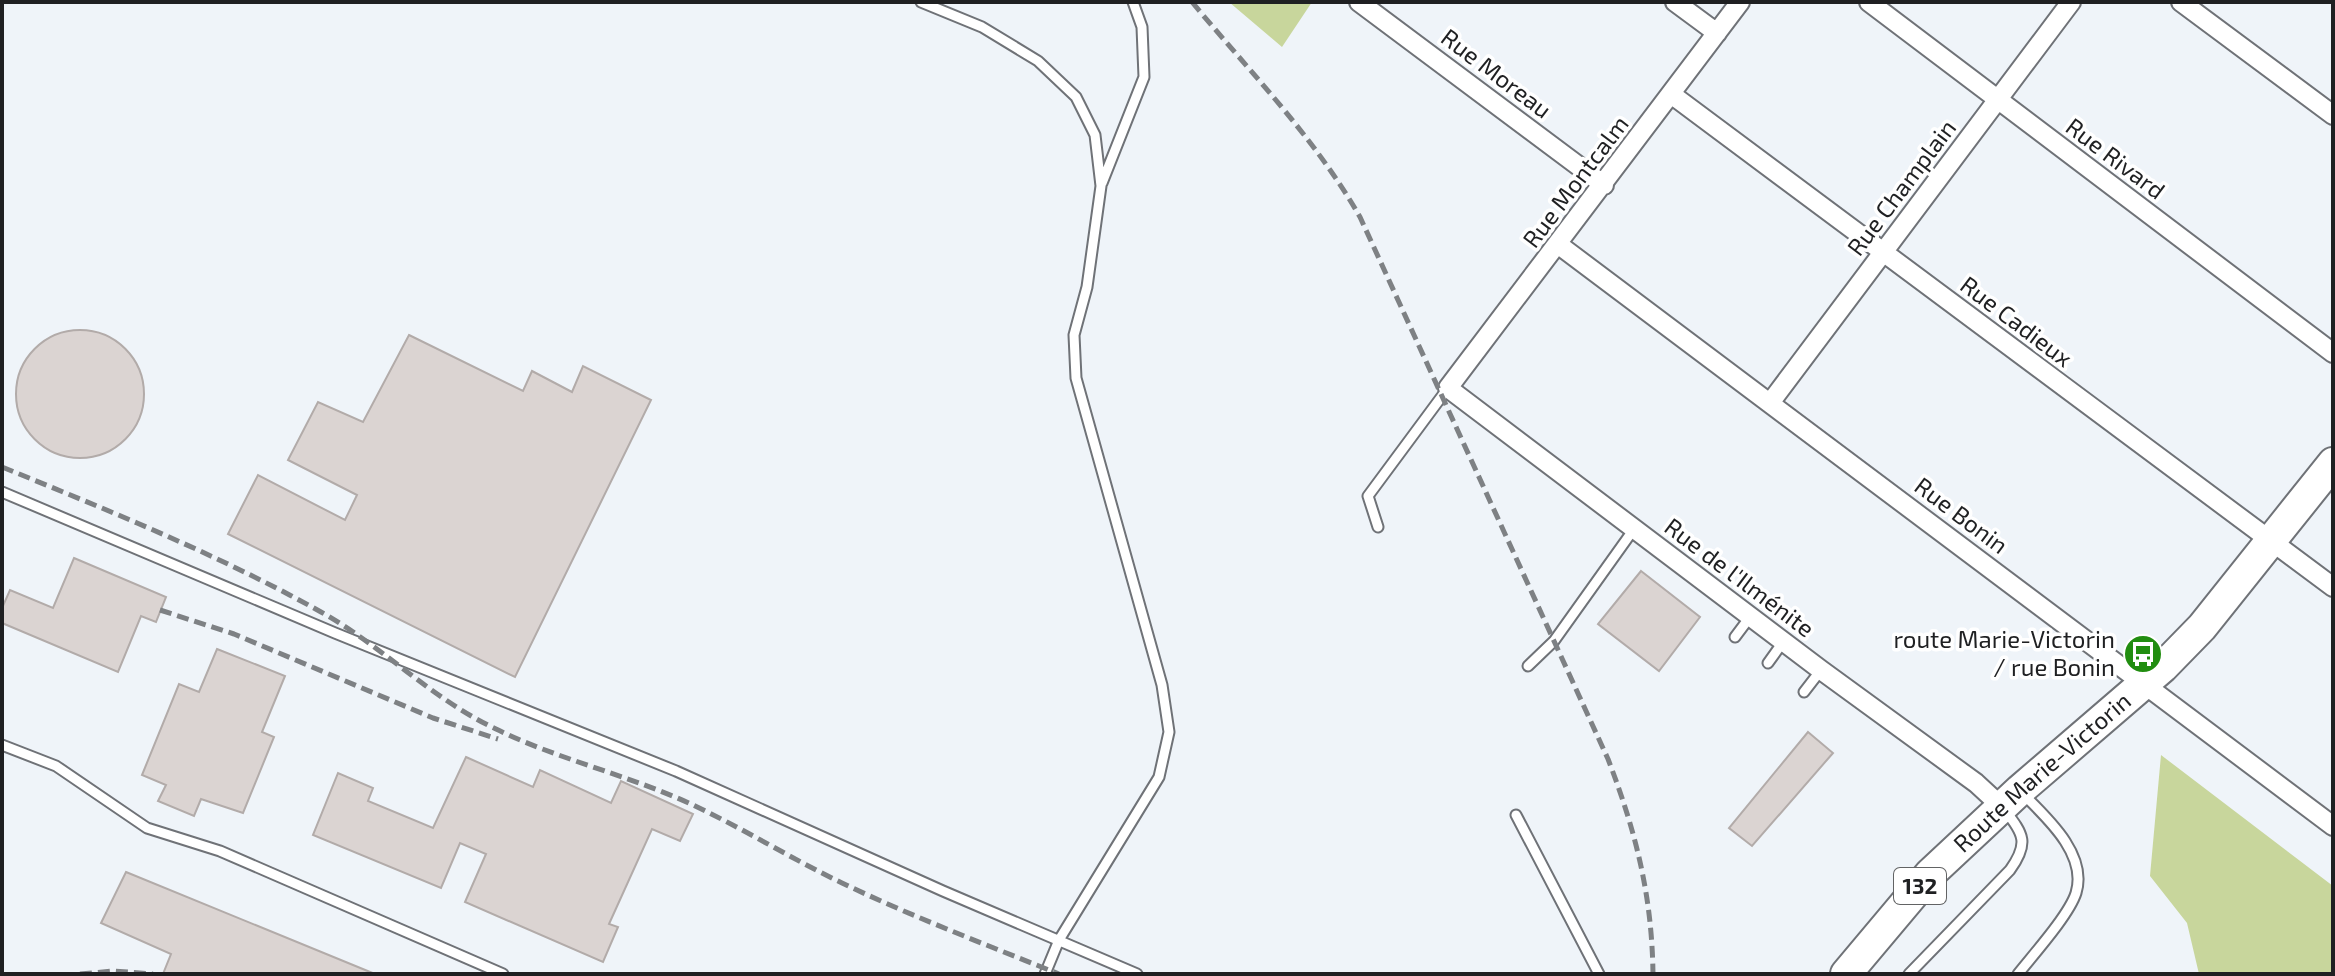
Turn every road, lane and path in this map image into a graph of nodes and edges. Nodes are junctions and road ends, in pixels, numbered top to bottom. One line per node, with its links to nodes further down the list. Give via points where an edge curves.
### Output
1 (921, 2): 14 (lane, via 982,27 1027,54 1076,97 1095,135)
2 (1133, 2): 14 (lane, via 1142,27 1144,77)
3 (1359, 2): 13 (street, Rue Moreau)
4 (1675, 2): 9 (street)
5 (1740, 2): 9 (street, Rue Montcalm)
6 (1869, 2): 11 (street, Rue Rivard)
7 (2071, 2): 11 (street, Rue Champlain)
8 (2181, 2): 12 (street)
9 (1717, 33): 10 (street, Rue Montcalm)
10 (1671, 94): 13 (street, Rue Montcalm); 16 (street, Rue Cadieux)
11 (1998, 100): 16 (street, Rue Champlain); 17 (street, Rue Rivard)
12 (2333, 115)
13 (1604, 185): 15 (street, Rue Montcalm)
14 (1101, 186): 38 (lane, via 1087,287 1074,335 1076,378 1162,685 1169,732 1159,777)
15 (1559, 245): 18 (street, Rue Montcalm); 19 (street, Rue Bonin)
16 (1884, 253): 19 (street, Rue Champlain); 24 (street, Rue Cadieux)
17 (2333, 353)
18 (1448, 388): 22 (lane, via 1368,496); 23 (street, Rue de l'Ilménite)
19 (1770, 403): 32 (street, Rue Bonin)
20 (2333, 463): 24 (main road, Route Marie-Victorin / 132)
21 (2, 492): 38 (lane, via 676,771)
22 (1378, 527)
23 (1634, 529): 26 (street, Rue de l'Ilménite); 30 (lane, via 1554,641)
24 (2273, 541): 25 (street, Rue Cadieux); 32 (main road, Route Marie-Victorin / 132, via 2202,627)
25 (2333, 587)
26 (1750, 617): 27 (lane); 28 (street, Rue de l'Ilménite)
27 (1735, 637)
28 (1783, 642): 29 (lane); 31 (street, Rue de l'Ilménite)
29 (1768, 663)
30 (1528, 666)
31 (1821, 670): 33 (lane); 35 (street, Rue de l'Ilménite, via 1976,783)
32 (2144, 684): 35 (main road, Route Marie-Victorin / 132); 37 (street, Rue Bonin)
33 (1804, 692)
34 (2, 745): 39 (lane, via 56,766 147,828 220,851)
35 (2011, 798): 43 (main road, Route Marie-Victorin / 132, via 1930,874); 44 (lane, via 2022,854); 45 (lane, via 2043,814 2070,848 2076,866 2077,892)
36 (1516, 815): 42 (lane)
37 (2333, 826)
38 (1059, 940): 40 (lane); 41 (lane)
39 (503, 974)
40 (1045, 974)
41 (1137, 974)
42 (1599, 974)
43 (1846, 974)
44 (1909, 974)
45 (2018, 974)

